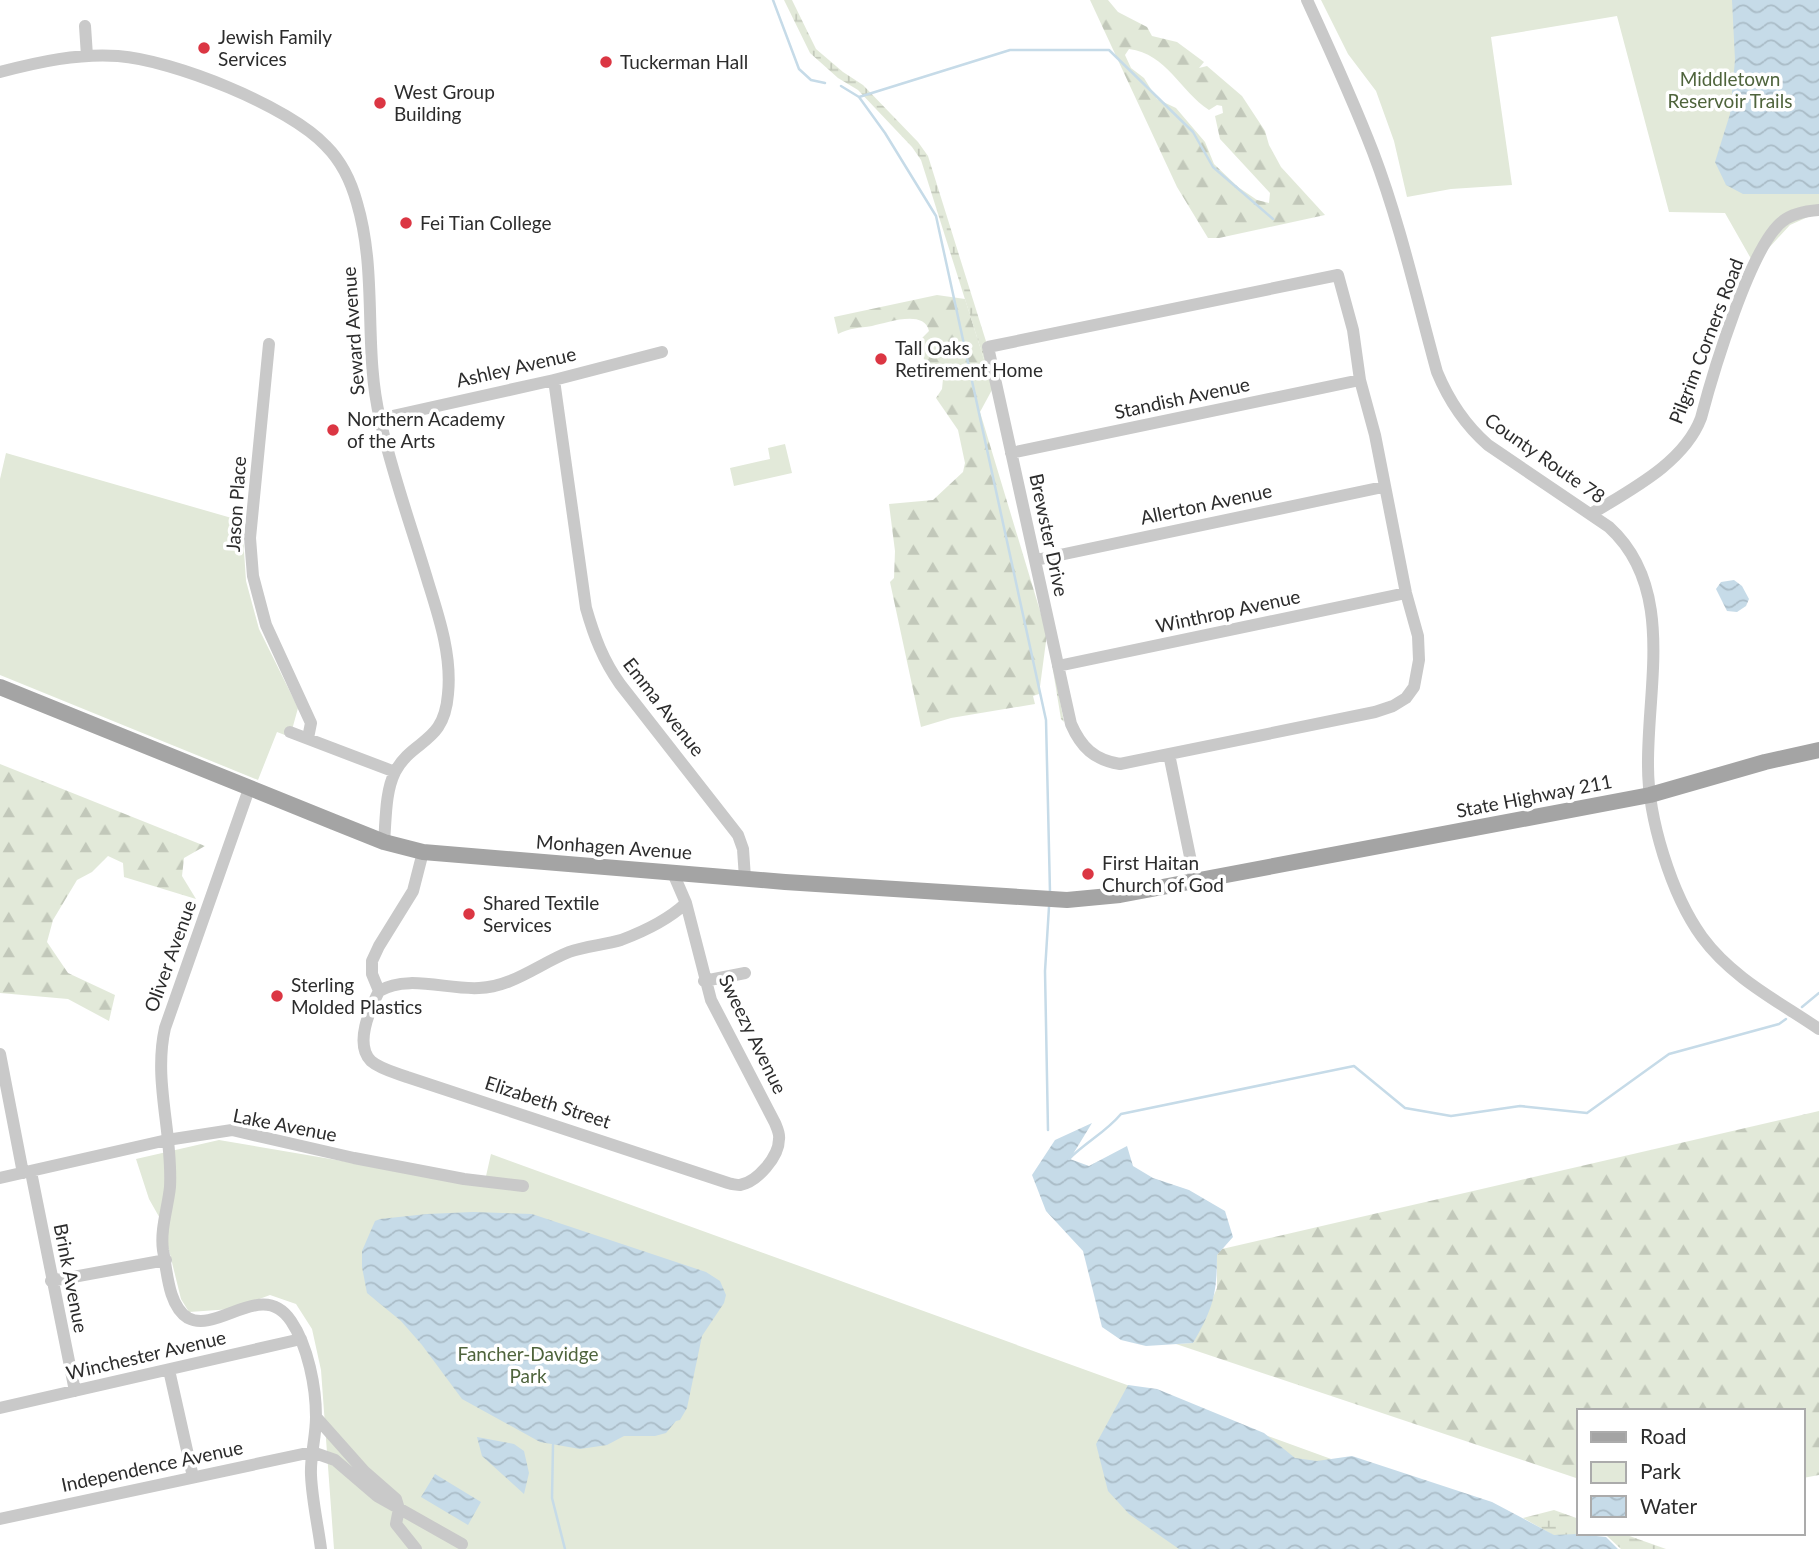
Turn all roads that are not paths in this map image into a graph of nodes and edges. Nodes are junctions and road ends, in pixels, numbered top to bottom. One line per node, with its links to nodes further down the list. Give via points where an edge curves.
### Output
1 (1307, 0): 13 (street, County Route 78, via 1373,152 1448,398 1488,445)
2 (85, 26): 3 (street)
3 (87, 57): 4 (street, Seward Avenue, via 37,62); 10 (street, Seward Avenue, via 140,59 236,92 297,122 335,156 353,190 365,244)
4 (0, 72)
5 (1819, 210): 13 (street, Pilgrim Corners Road, via 1784,220 1759,255 1692,435 1662,467)
6 (269, 344): 19 (street, Jason Place, via 251,561 266,625 311,723)
7 (662, 352): 8 (street, Ashley Avenue)
8 (554, 380): 10 (street, Ashley Avenue); 29 (street, Emma Avenue, via 594,638 620,684 737,835)
9 (1360, 380): 11 (street, Standish Avenue); 11 (street, Brewster Drive, via 1338,275 1174,307 988,347); 12 (street, Brewster Drive)
10 (379, 419): 22 (street, Seward Avenue, via 434,603 449,675 442,721)
11 (1011, 453): 14 (street, Brewster Drive)
12 (1383, 487): 14 (street, Allerton Avenue); 15 (street, Brewster Drive)
13 (1591, 514): 24 (street, County Route 78, via 1620,537 1632,554 1652,611)
14 (1036, 560): 16 (street, Brewster Drive)
15 (1406, 593): 16 (street, Winthrop Avenue); 21 (street, Brewster Drive, via 1418,636 1419,660 1414,687 1406,698 1375,712)
16 (1058, 666): 21 (street, Brewster Drive, via 1071,724 1087,751 1105,762 1120,764)
17 (0, 687): 23 (main road, Monhagen Avenue)
18 (290, 732): 19 (street)
19 (308, 738): 22 (street)
20 (1819, 750): 24 (main road, State Highway 211)
21 (1169, 754): 30 (street)
22 (395, 772): 25 (street)
23 (249, 789): 25 (main road, Monhagen Avenue); 37 (street, Oliver Avenue, via 160,1049)
24 (1650, 795): 27 (main road, State Highway 211); 35 (street, County Route 78, via 1655,828 1679,895 1703,937 1751,985)
25 (384, 842): 26 (main road, Monhagen Avenue)
26 (423, 852): 28 (main road, Monhagen Avenue); 34 (street, via 412,891 372,961)
27 (1253, 870): 30 (main road, Monhagen Avenue)
28 (673, 873): 29 (main road, Monhagen Avenue); 31 (street, Sweezy Avenue)
29 (745, 878): 30 (main road, Monhagen Avenue, via 1067,900)
30 (1195, 881)
31 (686, 903): 33 (street, Sweezy Avenue); 34 (street, via 670,917 621,940 572,951 497,986 423,984 388,986)
32 (745, 973): 33 (street)
33 (704, 981): 40 (street, Sweezy Avenue, via 779,1136 772,1160 759,1175 740,1185)
34 (379, 991): 40 (street, Elizabeth Street, via 369,1015 364,1048 372,1062)
35 (1819, 1028)
36 (0, 1054): 38 (street, Brink Avenue)
37 (167, 1140): 38 (street, Lake Avenue); 41 (street, Lake Avenue, via 232,1130 354,1158); 42 (street, Oliver Avenue)
38 (27, 1172): 39 (street, Lake Avenue); 43 (street, Brink Avenue)
39 (0, 1178)
40 (728, 1184)
41 (523, 1186)
42 (166, 1260): 43 (street); 44 (street, Oliver Avenue, via 172,1297 188,1318 198,1321 258,1304 270,1306 289,1317)
43 (51, 1282): 46 (street, Brink Avenue)
44 (301, 1339): 45 (street, Winchester Avenue); 48 (street)
45 (169, 1370): 46 (street, Winchester Avenue); 50 (street)
46 (75, 1391): 47 (street, Winchester Avenue)
47 (0, 1408)
48 (316, 1417): 49 (street); 51 (street, via 396,1499)
49 (312, 1452): 50 (street, Independence Avenue); 51 (street, via 335,1460); 54 (street)
50 (193, 1477): 52 (street, Independence Avenue)
51 (399, 1509): 53 (street); 55 (street, via 396,1524)
52 (0, 1519)
53 (462, 1544)
54 (321, 1549)
55 (416, 1549)

